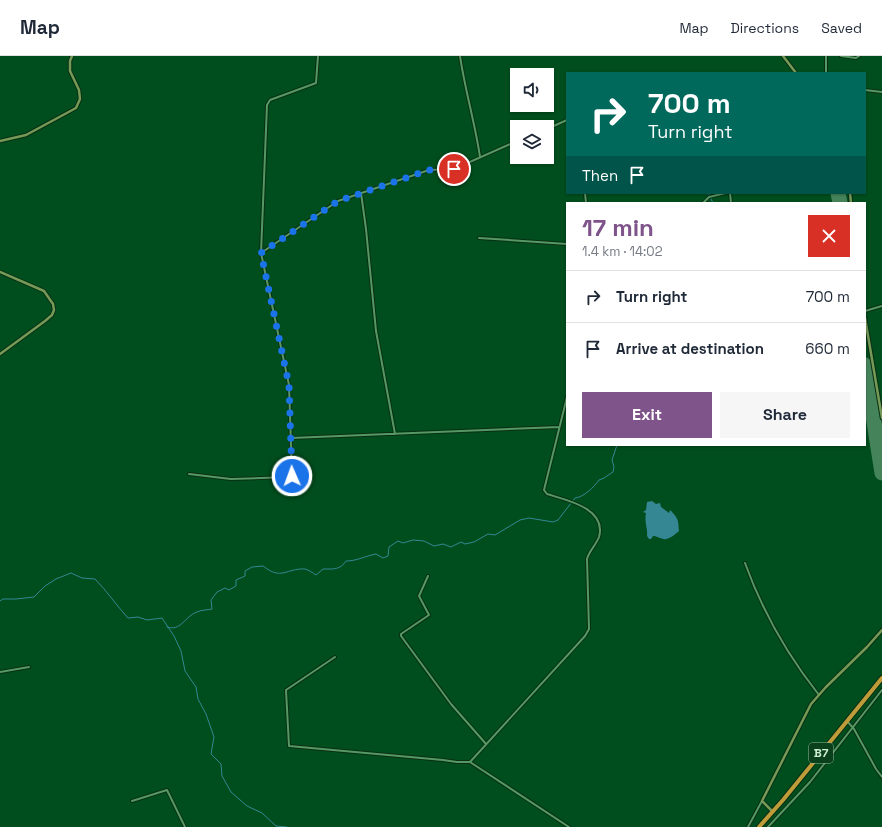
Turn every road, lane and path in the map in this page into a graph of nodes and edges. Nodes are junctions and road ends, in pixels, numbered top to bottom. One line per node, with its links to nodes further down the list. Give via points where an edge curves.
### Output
1 (72, 56): 14 (street, via 70,71 79,90 80,99 76,108 26,134)
2 (318, 56): 22 (street, via 316,83 270,100 267,105)
3 (460, 56): 16 (street)
4 (783, 56): 8 (street)
5 (826, 56): 9 (street)
6 (841, 56): 7 (street)
7 (859, 56)
8 (795, 72)
9 (826, 72)
10 (866, 90): 11 (street)
11 (882, 92)
12 (566, 120): 13 (street)
13 (554, 126)
14 (0, 142)
15 (510, 144): 16 (street)
16 (480, 157): 17 (street, via 454,169 429,170)
17 (361, 193): 22 (street, via 338,201); 31 (street, via 376,331)
18 (722, 194): 19 (street, via 709,197)
19 (704, 202)
20 (479, 238): 21 (street)
21 (566, 244)
22 (261, 253): 32 (street, via 289,385)
23 (0, 272): 27 (street, via 44,291 54,310 46,321)
24 (882, 306): 25 (street)
25 (866, 311)
26 (866, 324): 29 (street)
27 (0, 354)
28 (566, 401): 30 (street)
29 (882, 418)
30 (559, 427): 31 (street); 45 (street, via 544,487 545,492 583,506 596,518 600,529 596,544 587,559 589,629)
31 (395, 434): 32 (street)
32 (291, 438): 33 (street, via 292,474 289,477 231,480)
33 (189, 474)
34 (745, 563): 42 (street, via 758,595 784,645)
35 (428, 576): 45 (street, via 419,596 429,615 401,634 401,637 451,704)
36 (882, 630): 42 (street)
37 (334, 657): 46 (street, via 286,690 288,745)
38 (29, 667): 39 (street)
39 (0, 672)
40 (882, 678): 43 (highway, B7)
41 (882, 690): 44 (street)
42 (819, 695): 49 (street, via 806,712)
43 (847, 721): 44 (street); 50 (highway, B7)
44 (853, 727): 47 (street); 55 (street, via 810,782)
45 (486, 744): 46 (street)
46 (470, 762): 52 (street)
47 (882, 777)
48 (132, 801): 51 (street, via 167,790)
49 (762, 801): 50 (street); 53 (street)
50 (773, 812): 54 (highway, B7)
51 (185, 827)
52 (569, 827)
53 (748, 827)
54 (759, 827)
55 (768, 827)

